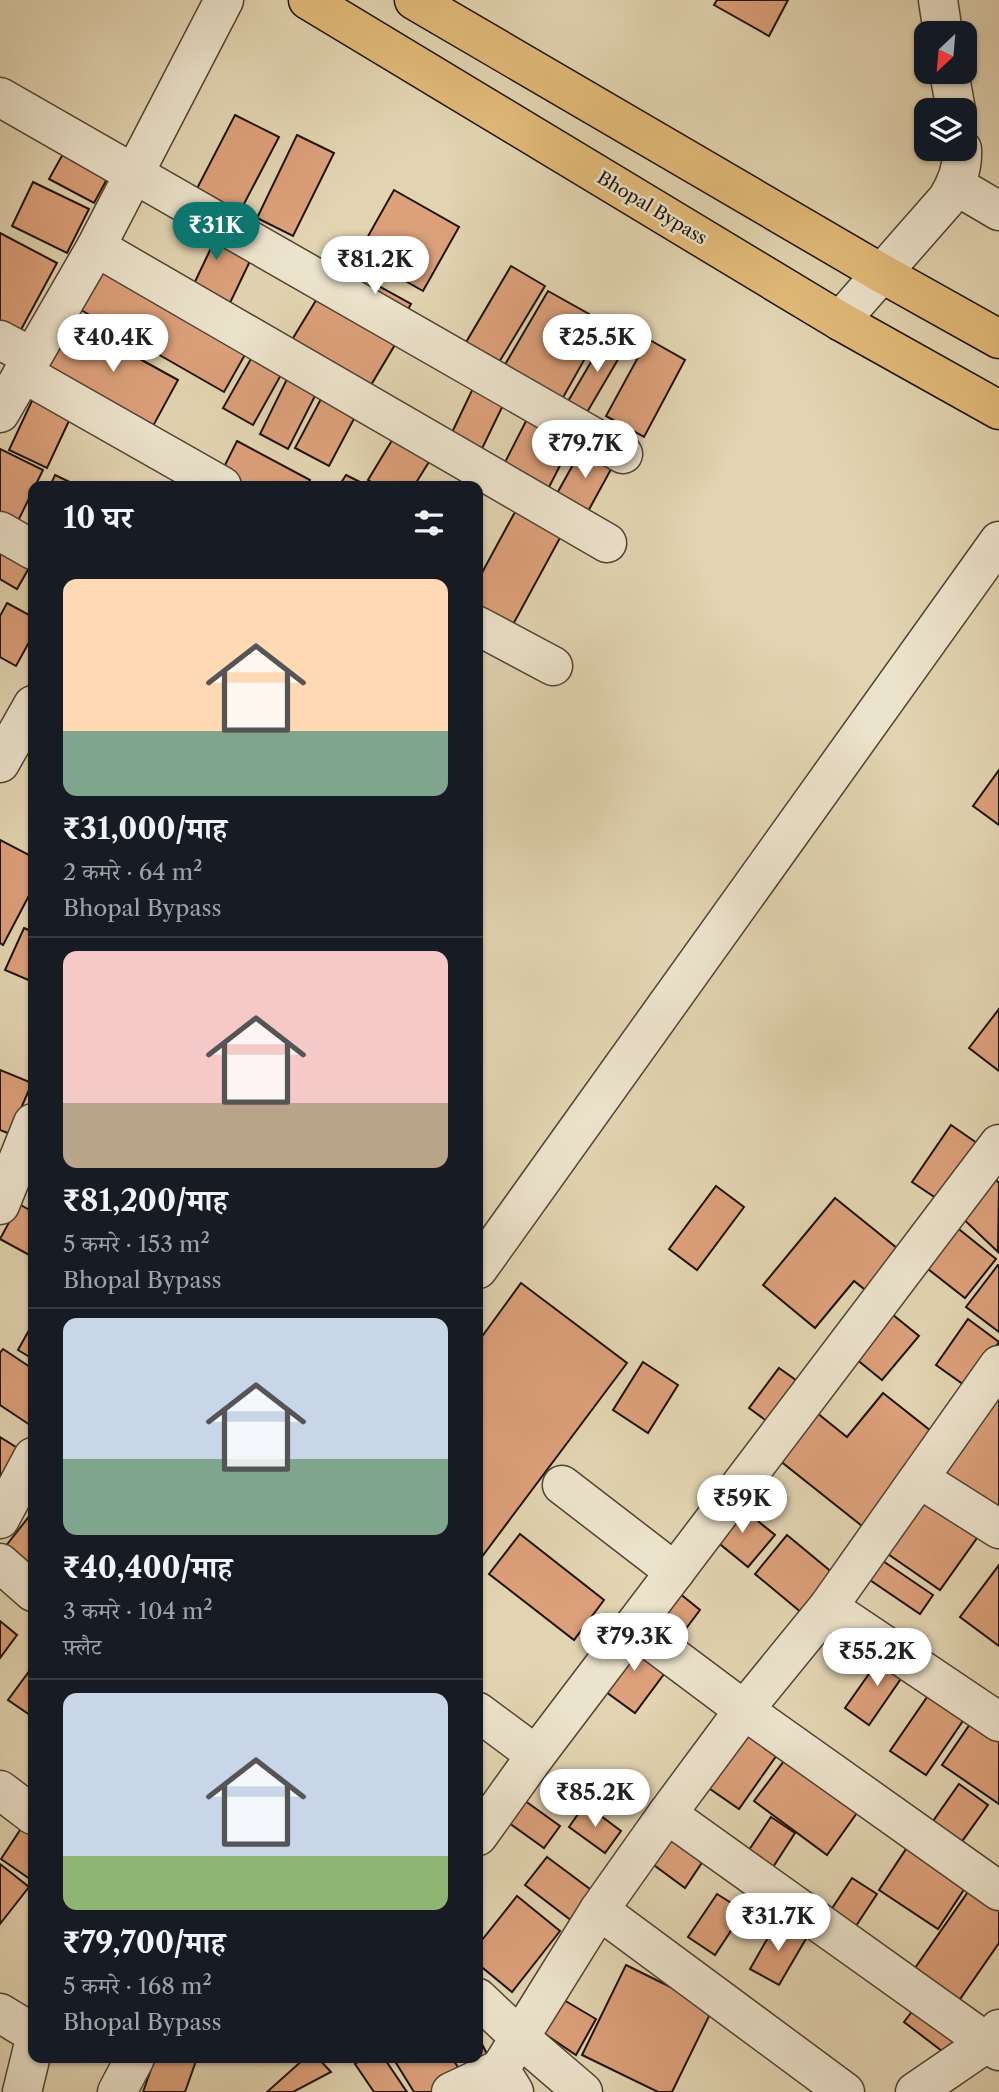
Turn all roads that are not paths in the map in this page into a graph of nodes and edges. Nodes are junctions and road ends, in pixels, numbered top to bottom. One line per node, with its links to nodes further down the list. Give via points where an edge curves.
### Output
1 (224, 0): 8 (street)
2 (308, 0): 13 (main road, Bhopal Bypass)
3 (414, 0): 12 (main road)
4 (938, 0): 5 (street)
5 (941, 21)
6 (0, 97): 8 (street)
7 (963, 161): 9 (street)
8 (134, 175): 11 (street); 18 (street)
9 (955, 186): 10 (street); 12 (street)
10 (999, 212)
11 (96, 247): 15 (street); 22 (street)
12 (881, 273): 13 (street); 14 (main road)
13 (839, 321): 16 (main road, Bhopal Bypass)
14 (999, 339)
15 (18, 357): 17 (street); 19 (street)
16 (999, 410)
17 (0, 413)
18 (623, 454)
19 (214, 481)
20 (0, 531): 23 (street)
21 (999, 541): 31 (street)
22 (607, 543)
23 (28, 547)
24 (483, 629): 25 (street)
25 (553, 666)
26 (28, 714): 27 (street)
27 (0, 763)
28 (28, 1135): 30 (street)
29 (999, 1144): 39 (street)
30 (0, 1205)
31 (483, 1262)
32 (999, 1365): 34 (street)
33 (28, 1466): 36 (street)
34 (920, 1479): 37 (street); 41 (street)
35 (562, 1485): 39 (street)
36 (0, 1519)
37 (999, 1529)
38 (0, 1563): 40 (street)
39 (675, 1572): 42 (street)
40 (28, 1588)
41 (828, 1607): 43 (street); 45 (street)
42 (633, 1627): 43 (street); 46 (street)
43 (744, 1710): 49 (street); 51 (street)
44 (483, 1716): 46 (street)
45 (999, 1721)
46 (536, 1755): 50 (street)
47 (0, 1790): 48 (street)
48 (28, 1811)
49 (667, 1814): 52 (street); 56 (street)
50 (483, 1829)
51 (999, 1891)
52 (599, 1910): 59 (street); 64 (street)
53 (483, 2008): 59 (street)
54 (0, 2012): 55 (street)
55 (28, 2030)
56 (995, 2041): 65 (street)
57 (29, 2063): 60 (street)
58 (132, 2063): 61 (street)
59 (511, 2066): 62 (street); 63 (street)
60 (22, 2092)
61 (117, 2092)
62 (452, 2092)
63 (583, 2092)
64 (845, 2092)
65 (915, 2092)

